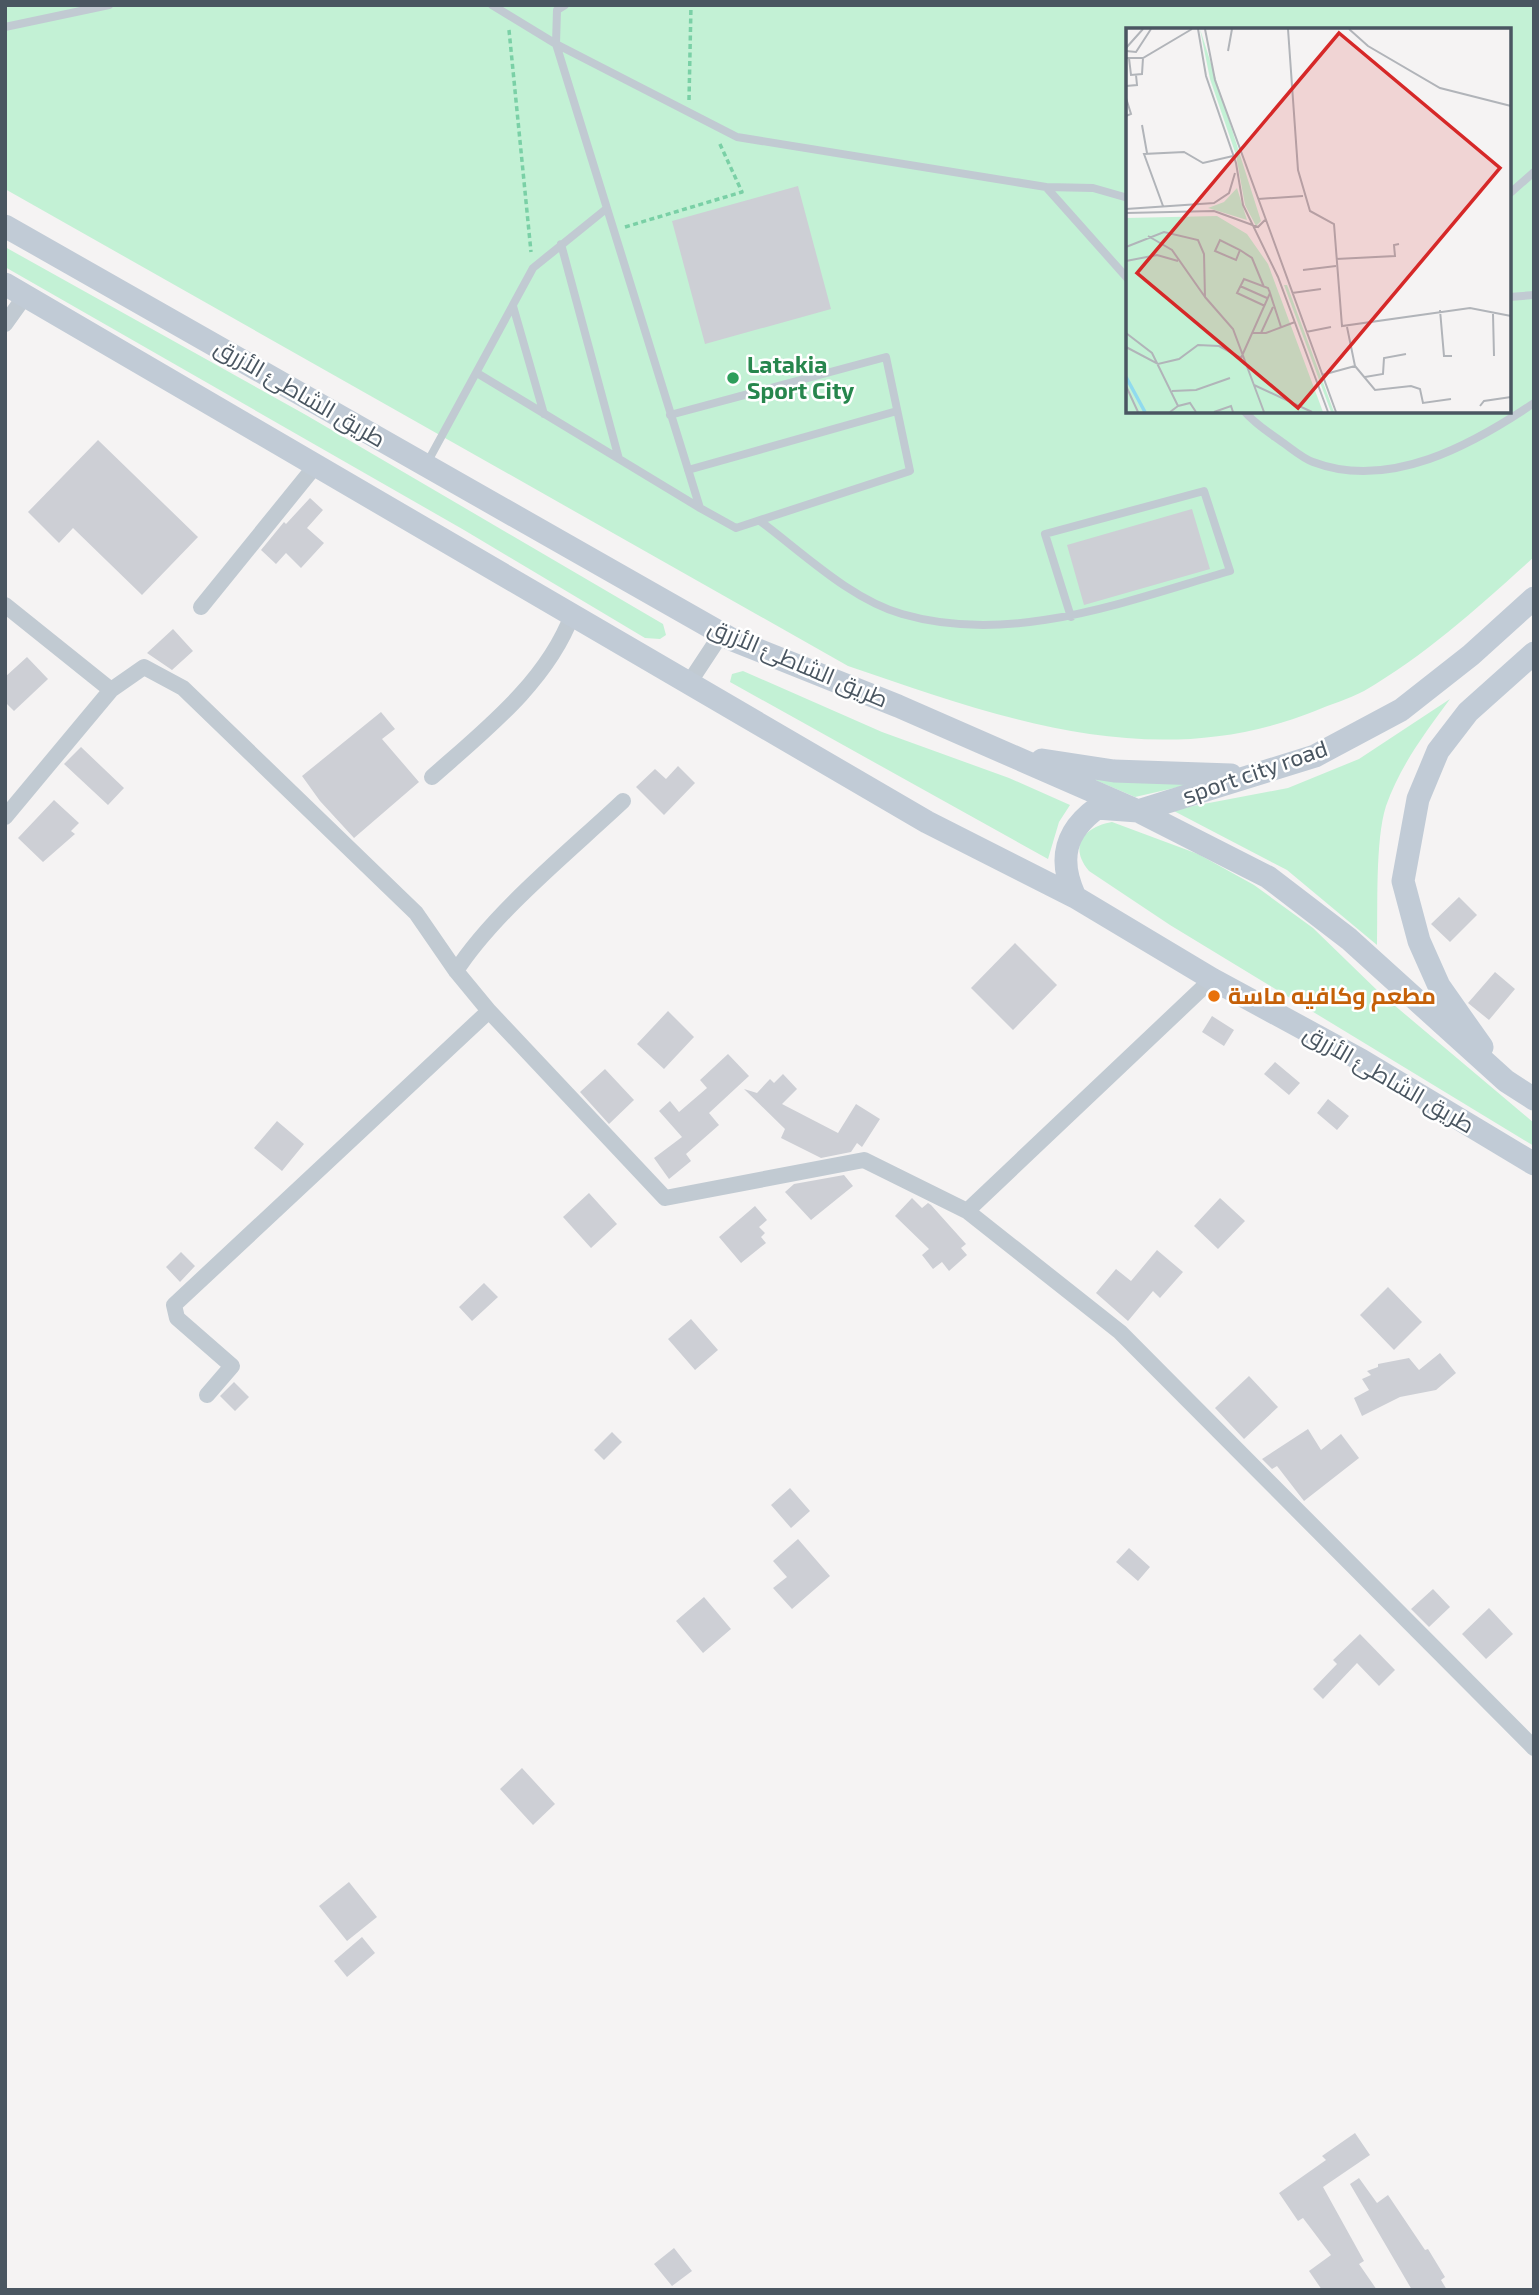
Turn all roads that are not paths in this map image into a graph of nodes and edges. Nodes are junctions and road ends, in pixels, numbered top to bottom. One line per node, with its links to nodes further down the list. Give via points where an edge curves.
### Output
1 (109, 5): 4 (lane)
2 (492, 5): 5 (lane)
3 (565, 5): 5 (lane, via 557,10)
4 (5, 27)
5 (556, 44): 7 (lane, via 737,137); 10 (lane)
6 (1534, 172): 8 (lane)
7 (1046, 187): 9 (lane, via 1093,188); 13 (lane)
8 (1511, 192)
9 (1126, 197)
10 (606, 209): 12 (lane); 25 (lane)
11 (5, 226): 28 (main road, طريق الشاطئ الأزرق)
12 (561, 244): 18 (lane, via 533,268); 26 (lane)
13 (1126, 277)
14 (5, 285): 16 (main road, طريق الشاطئ الأزرق)
15 (1534, 295): 17 (lane)
16 (26, 296): 19 (street); 27 (main road, طريق الشاطئ الأزرق)
17 (1511, 297)
18 (513, 306): 20 (lane); 24 (lane)
19 (5, 324)
20 (477, 373): 24 (lane); 28 (lane)
21 (1534, 404): 23 (lane, via 1433,457 1394,470 1357,472 1312,462)
22 (897, 411): 25 (lane, via 886,357); 29 (lane); 31 (lane, via 910,471)
23 (1246, 413)
24 (544, 414): 26 (lane)
25 (670, 415): 29 (lane)
26 (618, 459): 30 (lane)
27 (316, 465): 34 (street); 35 (main road, طريق الشاطئ الأزرق)
28 (426, 466): 37 (main road, طريق الشاطئ الأزرق)
29 (688, 470): 30 (lane)
30 (700, 508): 31 (lane, via 736,528)
31 (760, 521): 36 (lane, via 853,591 901,614 967,626)
32 (1534, 597): 42 (main road, sport city road, via 1401,710 1315,757)
33 (5, 605): 40 (street)
34 (201, 607)
35 (572, 615): 39 (main road, طريق الشاطئ الأزرق); 43 (street, via 562,642 505,711)
36 (1071, 617): 36 (lane, via 1230,571 1204,491 1045,534)
37 (722, 633): 39 (street); 41 (main road, طريق الشاطئ الأزرق)
38 (1534, 653): 51 (main road, via 1468,712 1438,751 1418,799 1403,881 1419,941 1439,986)
39 (689, 683): 47 (main road, طريق الشاطئ الأزرق, via 927,822)
40 (111, 690): 46 (street); 48 (street, via 144,667 183,688 416,913)
41 (1008, 754): 42 (main road, via 1114,771); 45 (main road, طريق الشاطئ الأزرق)
42 (1251, 776): 45 (main road, sport city road)
43 (432, 777)
44 (623, 801): 48 (street, via 505,914)
45 (1138, 811): 47 (main road, via 1097,808 1078,822 1065,856 1065,874); 51 (main road, طريق الشاطئ الأزرق, via 1268,877 1349,939)
46 (5, 817)
47 (1075, 897): 49 (main road, طريق الشاطئ الأزرق)
48 (456, 971): 50 (street)
49 (1212, 979): 53 (main road, طريق الشاطئ الأزرق, via 1361,1060); 54 (street)
50 (489, 1012): 54 (street, via 665,1198 864,1160); 55 (street, via 174,1305 177,1318 232,1366)
51 (1506, 1081): 52 (main road, طريق الشاطئ الأزرق)
52 (1534, 1099)
53 (1534, 1164)
54 (967, 1211): 56 (street, via 1121,1332)
55 (207, 1395)
56 (1534, 1748)

